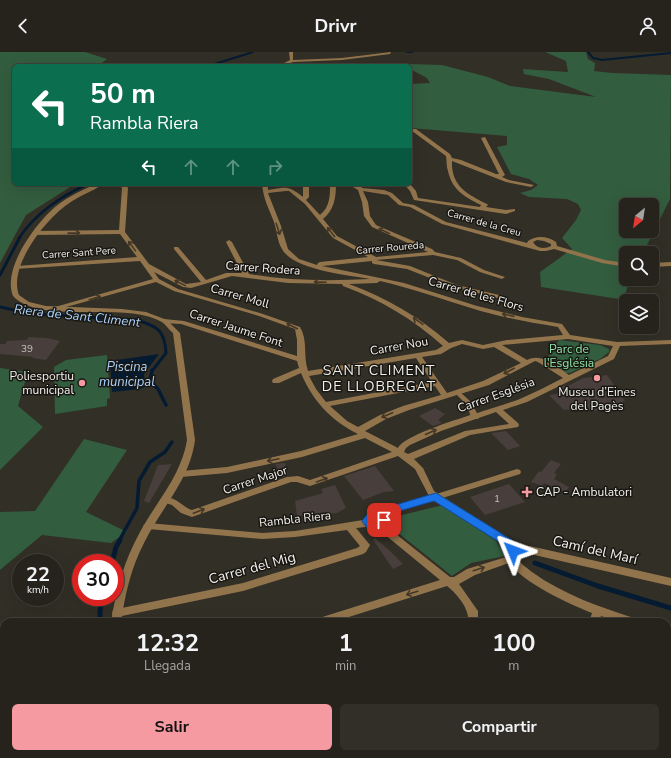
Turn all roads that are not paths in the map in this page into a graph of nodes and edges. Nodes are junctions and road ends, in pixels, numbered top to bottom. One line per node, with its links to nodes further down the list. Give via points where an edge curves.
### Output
1 (291, 52): 3 (street)
2 (390, 53): 3 (street, via 342,59)
3 (293, 61): 4 (street)
4 (286, 64)
5 (414, 130): 7 (street)
6 (483, 138): 8 (street, via 502,175)
7 (450, 159): 8 (street); 21 (street, via 450,172 459,190 485,206)
8 (495, 176): 9 (street)
9 (531, 185)
10 (95, 186): 25 (street, via 65,202 44,220)
11 (123, 186): 24 (street)
12 (265, 186): 17 (street)
13 (306, 186): 19 (street, via 306,197)
14 (334, 186): 23 (street, via 330,207)
15 (409, 186): 18 (street)
16 (359, 187): 20 (street, Carrer de la Creu, via 390,194 401,204); 30 (street, Carrer Roureda, one-way to 16, via 374,226 368,216)
17 (266, 192): 19 (street, via 289,189); 37 (street, one-way to 37, via 284,248 294,259)
18 (416, 199): 20 (street); 21 (street)
19 (303, 200): 23 (street)
20 (412, 206): 27 (street, Carrer de la Creu, via 444,223)
21 (482, 208): 22 (street, via 506,212)
22 (513, 210)
23 (320, 218): 31 (street, one-way to 23, via 335,237)
24 (122, 232): 25 (street, one-way to 24); 33 (street, Carrer Moll, one-way to 24)
25 (35, 234): 39 (street)
26 (229, 242): 41 (street)
27 (532, 246): 28 (street, Carrer de la Creu, via 542,249); 28 (street, Carrer de la Creu, via 531,241 540,238 551,241)
28 (554, 247): 35 (street, Carrer de la Creu, via 594,260)
29 (176, 248): 45 (street)
30 (433, 253): 31 (street, Carrer Roureda); 42 (street, via 459,259 482,271)
31 (376, 259): 32 (street, Carrer Roureda)
32 (360, 260): 34 (street, Carrer Roureda); 47 (street, via 408,267 454,286)
33 (144, 262): 39 (street, Carrer Sant Pere); 43 (street, Carrer Moll); 45 (street, Carrer Rodera, one-way to 33, via 194,287 185,286)
34 (332, 262): 37 (street, Carrer Roureda); 40 (street, via 327,264)
35 (619, 264)
36 (671, 264): 38 (street)
37 (309, 265): 40 (street)
38 (659, 265)
39 (17, 268): 48 (street, Carrer Jaume Font, via 14,292 17,298 28,305)
40 (327, 268): 44 (street)
41 (246, 275): 45 (street, Carrer Rodera, via 223,275); 46 (street, Carrer Rodera, one-way to 41, via 275,280)
42 (502, 277)
43 (157, 280): 48 (street, one-way to 43); 56 (street, Carrer Moll, one-way to 43, via 301,335 298,328 293,325 176,290)
44 (387, 281): 46 (street, Carrer Rodera); 50 (street, Carrer de les Flors, one-way to 44, via 560,325 481,309)
45 (204, 282)
46 (340, 283): 54 (street, one-way to 46, via 408,314 369,293)
47 (497, 296)
48 (58, 308): 49 (street, Carrer Jaume Font, via 131,312)
49 (164, 320): 56 (street, Carrer Jaume Font, via 182,322); 70 (street, via 176,332 191,440 190,456)
50 (568, 337): 52 (street, Carrer Nou); 53 (street, Carrer Nou)
51 (671, 342): 53 (street, Carrer Nou)
52 (494, 344): 54 (street, Carrer Nou, via 478,347 465,342); 57 (street)
53 (617, 344): 59 (street, Carrer Església, via 608,359)
54 (448, 346): 55 (street, Carrer Nou, via 438,352)
55 (418, 356): 58 (street, Carrer Nou); 61 (street)
56 (301, 360): 58 (street, Carrer Moll)
57 (525, 362): 59 (street, via 540,360); 62 (street, one-way to 62, via 486,383)
58 (304, 372): 60 (street, Carrer Nou); 64 (street, Carrer Moll)
59 (568, 378): 65 (street, Carrer Església)
60 (276, 381)
61 (437, 383): 63 (street); 64 (street)
62 (457, 392): 63 (street); 66 (street, via 469,403)
63 (445, 395): 67 (street, one-way to 67, via 383,417)
64 (323, 405): 67 (street, Carrer Moll, via 341,421)
65 (498, 409): 66 (street, Carrer Església); 68 (street, Carrer Major, via 515,425 471,432 440,445)
66 (475, 417): 68 (street, Carrer Església, one-way to 66, via 402,447 407,443 438,429)
67 (361, 433): 68 (street, Carrer Moll); 70 (street, one-way to 70, via 320,450 227,470)
68 (404, 455): 71 (street, via 418,466 426,486); 72 (street, Carrer Major, one-way to 68, via 192,514 290,479 313,483)
69 (516, 472): 71 (street)
70 (181, 474): 72 (street)
71 (436, 497): 73 (street); 78 (street, via 508,543)
72 (165, 500): 75 (street)
73 (376, 515): 74 (street, via 369,517); 77 (street, via 382,516 384,520 384,524)
74 (368, 523): 76 (street, Rambla Riera); 77 (street)
75 (148, 526): 76 (street, Rambla Riera, via 256,536 295,534); 82 (street, via 128,567)
76 (349, 526): 82 (street, Carrer del Mig, via 365,545 360,551 243,586)
77 (380, 526): 79 (street)
78 (512, 555): 79 (street, Camí del Marí, one-way to 78, via 456,581); 80 (street, Camí del Marí, via 536,551); 81 (street, via 516,565 544,585)
79 (449, 581): 83 (street, Camí del Marí, one-way to 83); 84 (street, via 473,611)
80 (671, 582)
81 (598, 611): 85 (street); 86 (street)
82 (116, 618)
83 (333, 618)
84 (473, 618)
85 (595, 618)
86 (620, 618)

